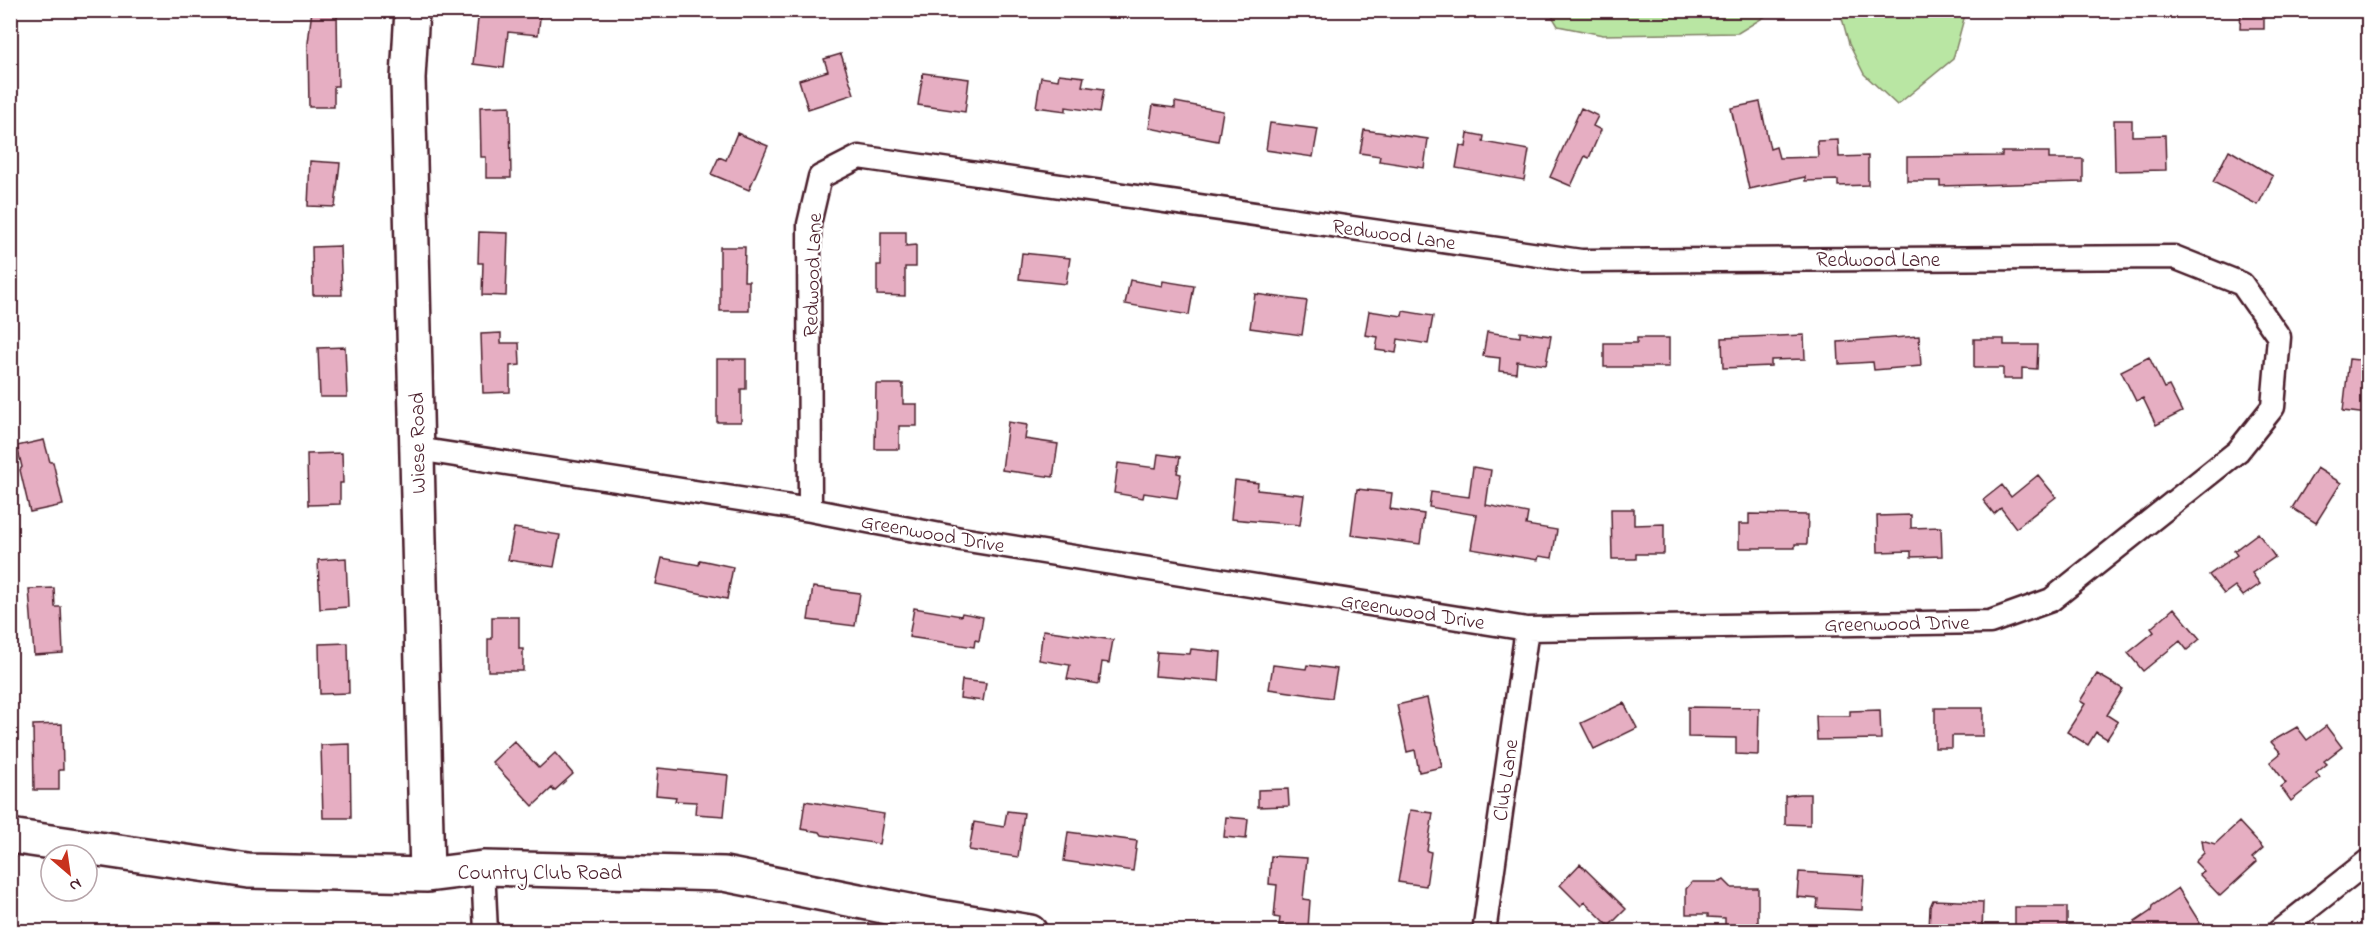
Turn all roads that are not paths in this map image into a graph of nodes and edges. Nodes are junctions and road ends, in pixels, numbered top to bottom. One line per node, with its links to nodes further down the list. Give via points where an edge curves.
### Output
1 (412, 10): 3 (street, Wiese Road, via 408,78)
2 (2279, 337): 4 (street, Redwood Lane, via 2242,284 2174,257 1581,261 859,157 819,177 809,224); 5 (street, Greenwood Drive, via 2273,407 2238,451 2051,600 1990,622)
3 (417, 449): 4 (street, Greenwood Drive); 9 (street, Wiese Road)
4 (810, 510): 5 (street, Greenwood Drive, via 973,541)
5 (1527, 629): 12 (street, Club Lane)
6 (10, 836): 9 (street, Country Club Road, via 248,871)
7 (2368, 861): 13 (street)
8 (483, 868): 9 (street, Country Club Road); 10 (street); 11 (street, Country Club Road, via 724,874)
9 (427, 875)
10 (486, 932)
11 (1030, 932)
12 (1484, 932)
13 (2278, 932)

